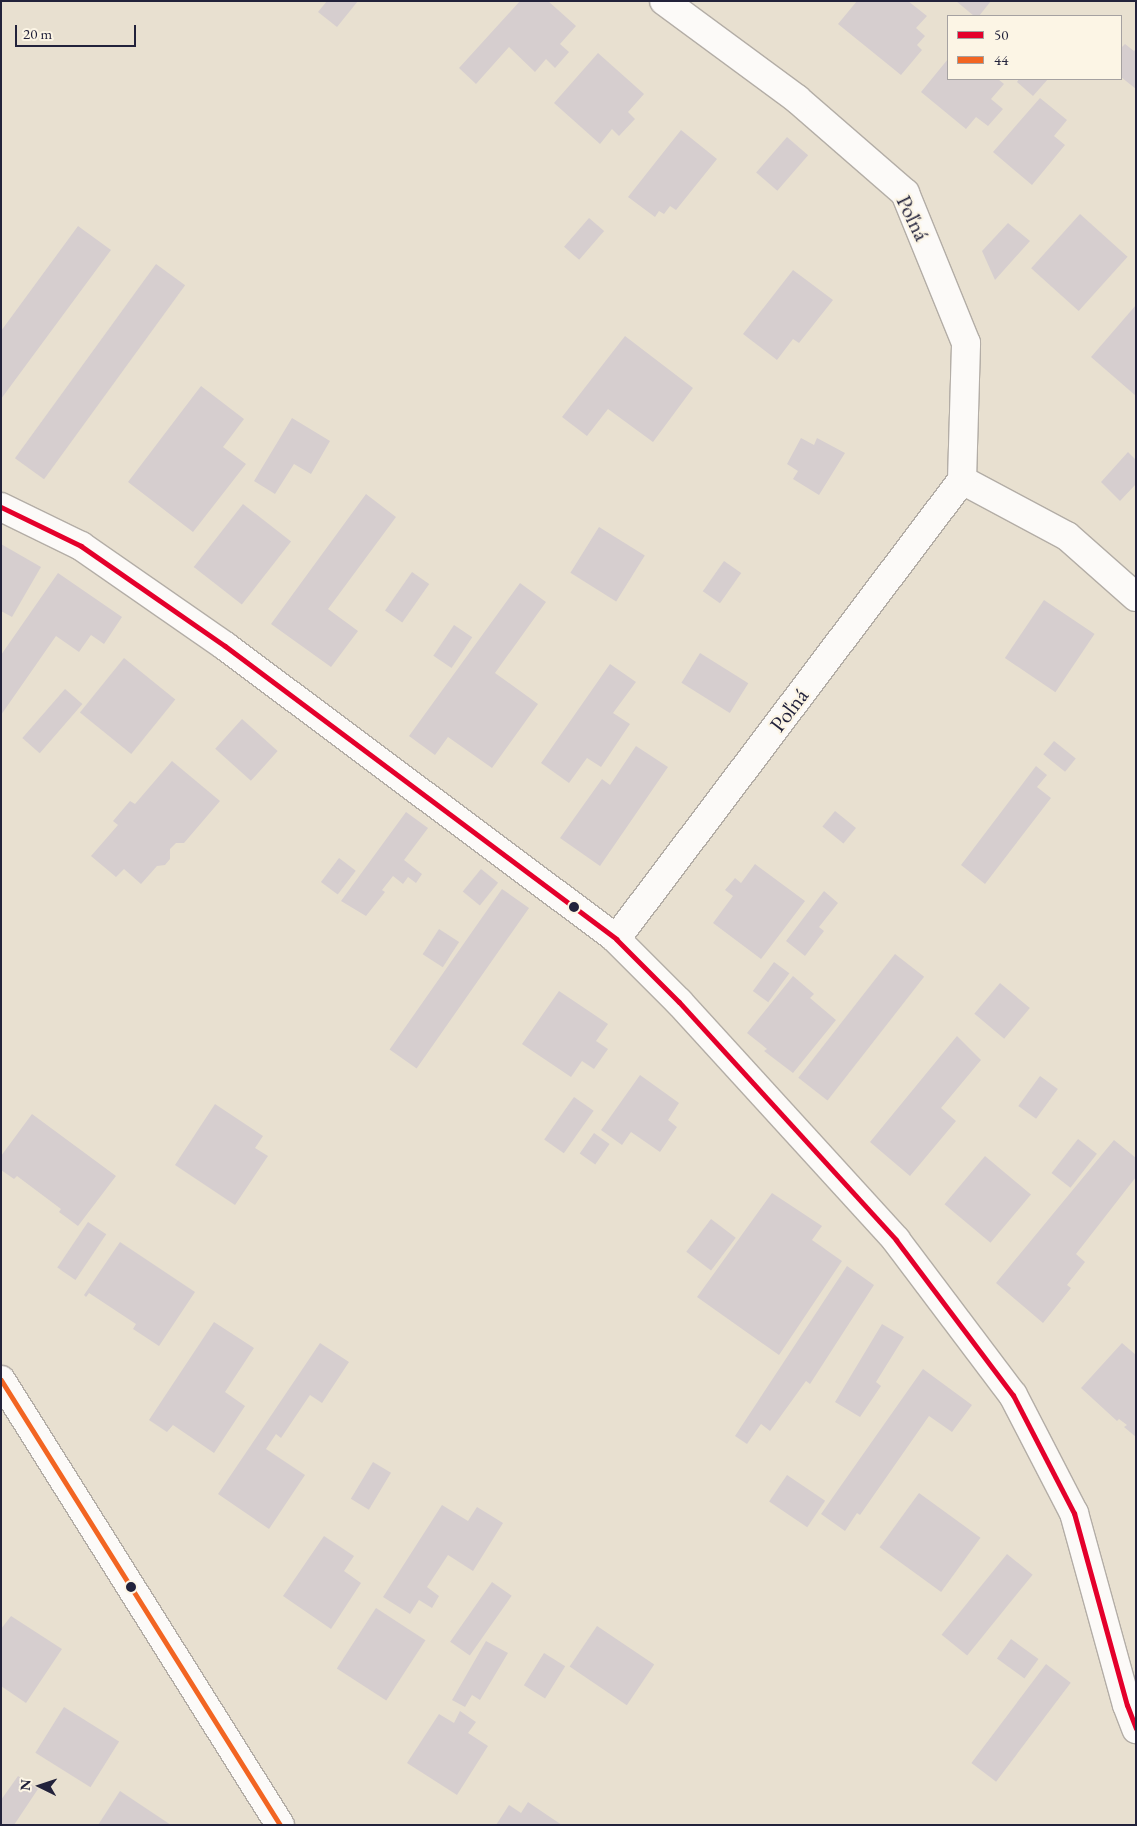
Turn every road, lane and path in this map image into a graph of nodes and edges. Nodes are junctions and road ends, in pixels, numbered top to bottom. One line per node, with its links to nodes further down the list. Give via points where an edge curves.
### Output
1 (683, 7): 2 (street, Poľná, via 797,99 905,193 966,343)
2 (962, 480): 4 (street, via 1066,536); 5 (street, Poľná)
3 (1, 507): 5 (street, via 81,546 225,646)
4 (1136, 597)
5 (616, 939): 7 (street, via 680,1002 896,1240 1013,1395 1074,1513)
6 (1, 1380): 8 (street)
7 (1136, 1729)
8 (280, 1825)

